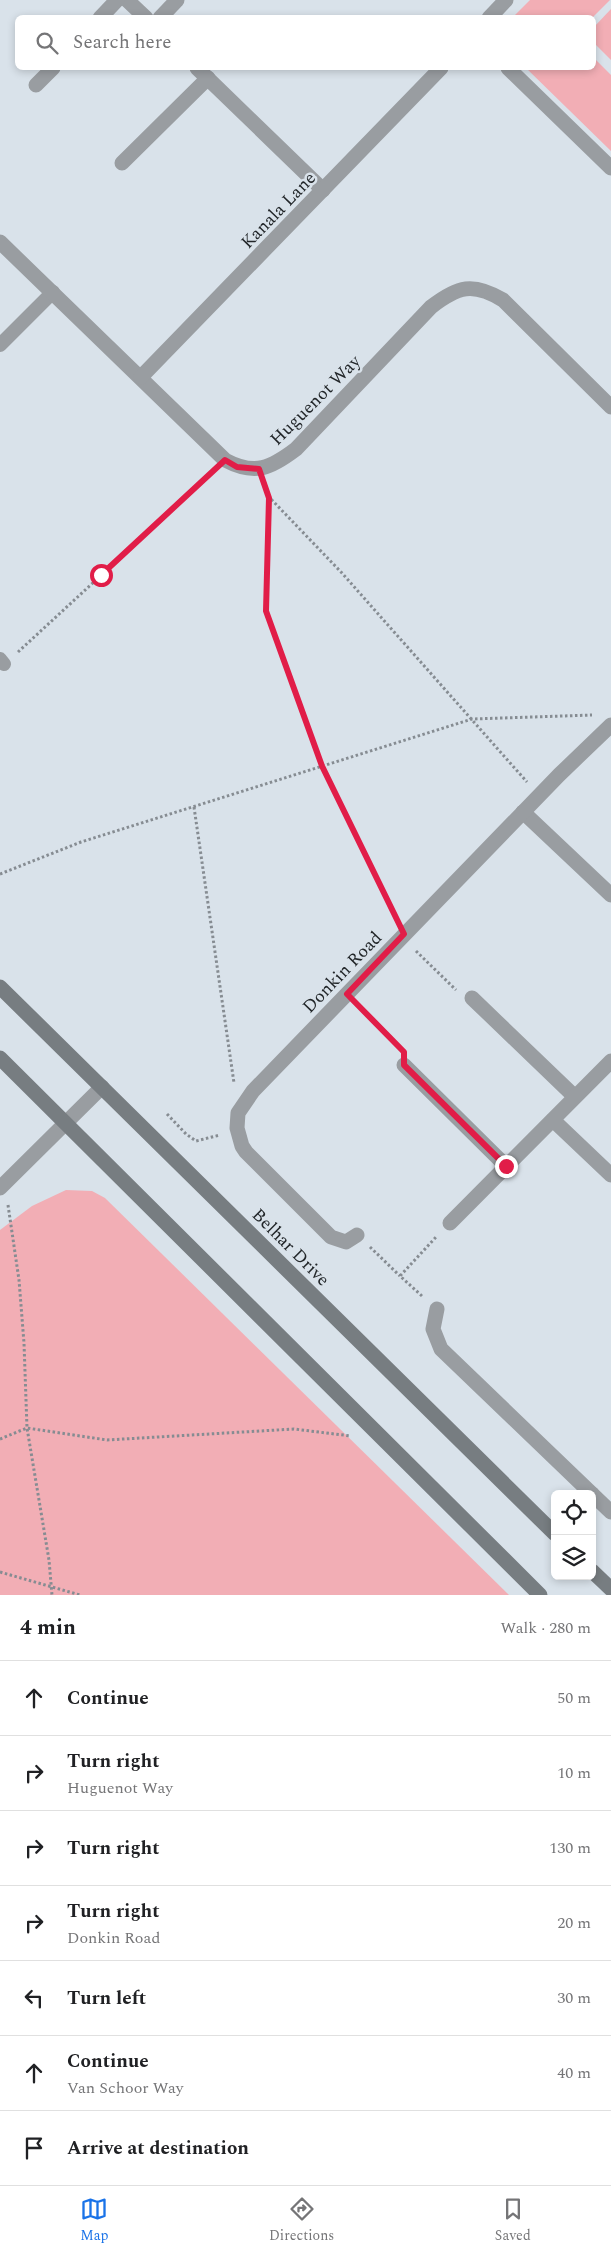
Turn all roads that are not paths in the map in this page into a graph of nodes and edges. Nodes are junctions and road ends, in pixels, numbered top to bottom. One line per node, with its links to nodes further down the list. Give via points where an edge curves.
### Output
1 (117, 0): 5 (street)
2 (127, 0): 6 (street)
3 (177, 0): 7 (street)
4 (506, 0): 8 (street)
5 (103, 15)
6 (143, 15)
7 (163, 15)
8 (492, 15)
9 (51, 70): 13 (street)
10 (439, 70): 16 (street, Kanala Lane)
11 (510, 70): 15 (street)
12 (202, 73): 14 (street); 16 (street)
13 (36, 85)
14 (122, 163)
15 (611, 168)
16 (323, 190): 20 (street, Kanala Lane)
17 (0, 242): 18 (street)
18 (53, 292): 19 (lane); 20 (street)
19 (0, 346)
20 (141, 378): 21 (street, Huguenot Way, via 225,460 237,467 259,469 280,461 296,448 431,308 448,294 475,288 503,300)
21 (611, 407)
22 (606, 720): 23 (street, Donkin Road)
23 (523, 812): 24 (street); 38 (street, Donkin Road, via 253,1091 238,1121 246,1152 331,1237 346,1242)
24 (611, 895)
25 (0, 987): 30 (main road, Belhar Drive)
26 (472, 998): 31 (street)
27 (0, 1058): 33 (main road)
28 (611, 1061): 31 (street)
29 (404, 1065): 34 (street)
30 (102, 1087): 33 (street); 43 (main road, Belhar Drive)
31 (574, 1096): 32 (street)
32 (553, 1120): 34 (street); 35 (street)
33 (65, 1124): 36 (street); 46 (main road)
34 (506, 1166): 37 (street)
35 (611, 1175)
36 (2, 1186)
37 (450, 1224)
38 (357, 1235)
39 (437, 1309): 40 (street, via 434,1329 441,1349)
40 (588, 1490)
41 (596, 1498): 42 (street)
42 (611, 1512)
43 (551, 1530)
44 (596, 1575): 45 (main road)
45 (611, 1589)
46 (540, 1595)

